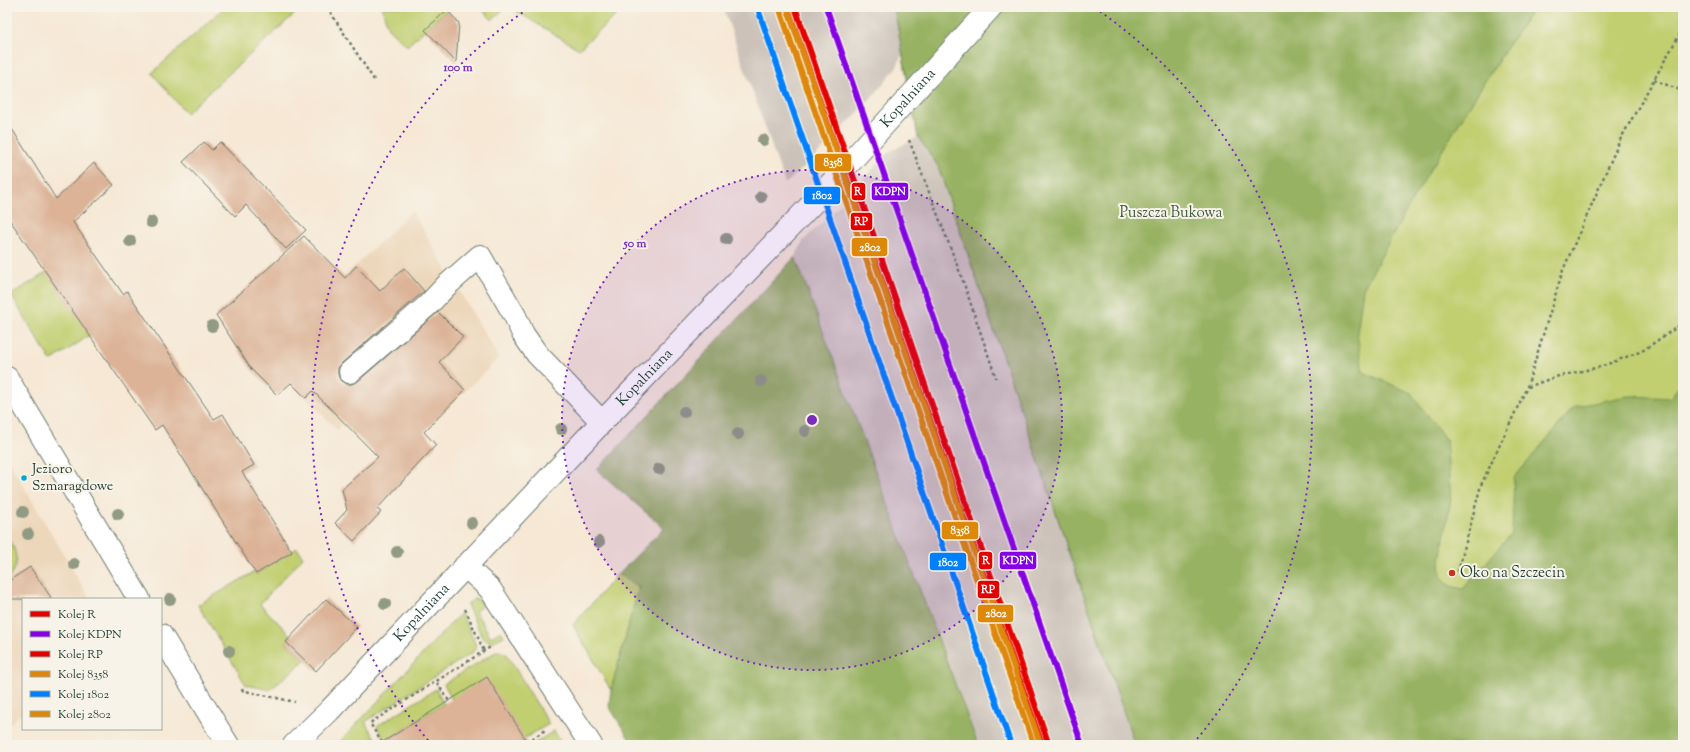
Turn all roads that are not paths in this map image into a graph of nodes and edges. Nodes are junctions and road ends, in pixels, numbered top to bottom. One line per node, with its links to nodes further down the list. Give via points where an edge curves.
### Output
1 (992, 7): 4 (street, Kopalniana, via 814,202)
2 (350, 372): 4 (street, via 480,256 523,334 537,354)
3 (7, 378): 6 (street)
4 (602, 422): 5 (street, Kopalniana)
5 (465, 566): 9 (street, Kopalniana); 10 (street, via 490,589)
6 (138, 598)
7 (162, 637): 8 (street)
8 (228, 745)
9 (294, 745)
10 (591, 745)

